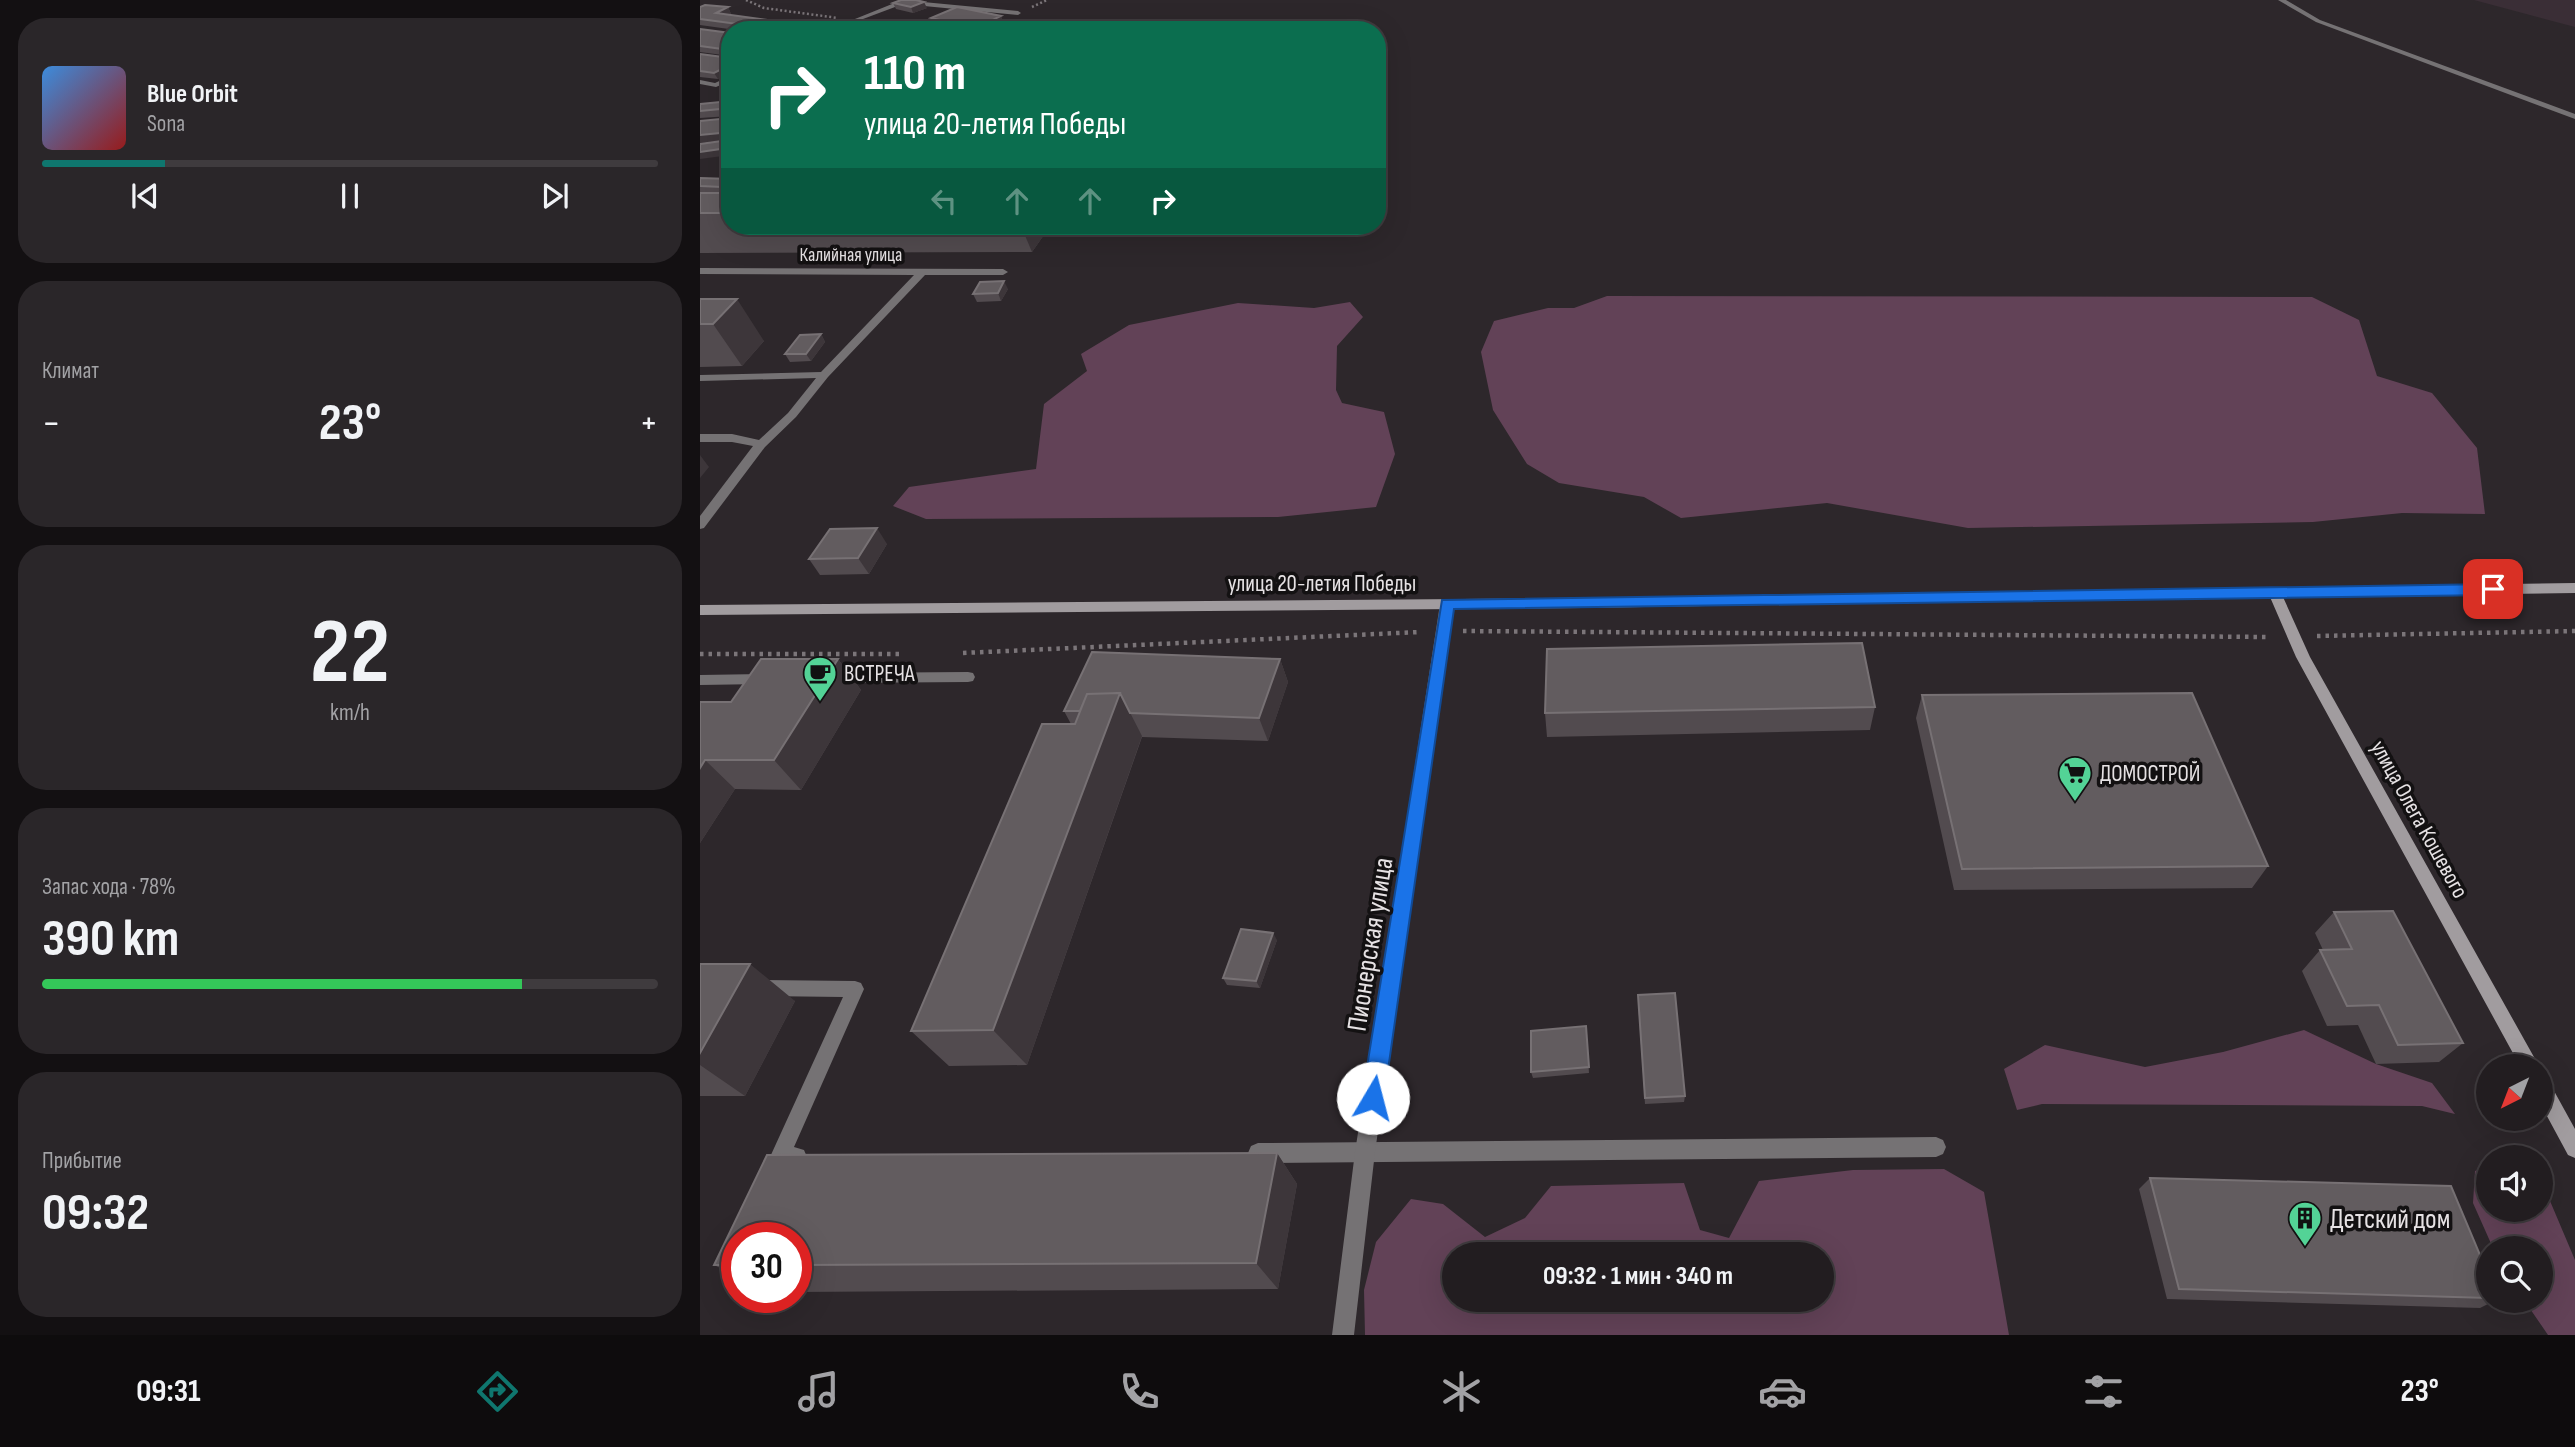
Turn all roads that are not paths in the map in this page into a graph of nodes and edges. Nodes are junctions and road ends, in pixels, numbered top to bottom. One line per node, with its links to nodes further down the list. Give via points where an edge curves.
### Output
1 (2281, 0): 6 (street, via 2318,21)
2 (1018, 13): 3 (street, via 902,2)
3 (859, 21)
4 (700, 82): 5 (street)
5 (721, 82)
6 (2575, 117)
7 (700, 271): 8 (street, Калийная улица)
8 (923, 271): 9 (street, Калийная улица); 10 (street)
9 (1003, 271)
10 (824, 375): 11 (street); 13 (street, via 792,415)
11 (700, 378)
12 (700, 438): 13 (street)
13 (761, 443): 14 (street)
14 (700, 525)
15 (2575, 588): 16 (main road, улица 20-летия Победы)
16 (2274, 593): 17 (main road, улица 20-летия Победы); 24 (main road, улица Олега Кошевого)
17 (1447, 604): 18 (main road, улица 20-летия Победы); 28 (street, Пионерская улица)
18 (700, 610)
19 (968, 677): 20 (street)
20 (820, 678)
21 (780, 679): 22 (street)
22 (700, 680)
23 (739, 988): 30 (street, via 855,989 780,1157)
24 (2523, 1054)
25 (2553, 1108): 27 (main road)
26 (1936, 1147): 28 (street)
27 (2575, 1147)
28 (1365, 1152): 29 (street); 31 (street, Пионерская улица)
29 (1240, 1153)
30 (818, 1157)
31 (1343, 1335)

